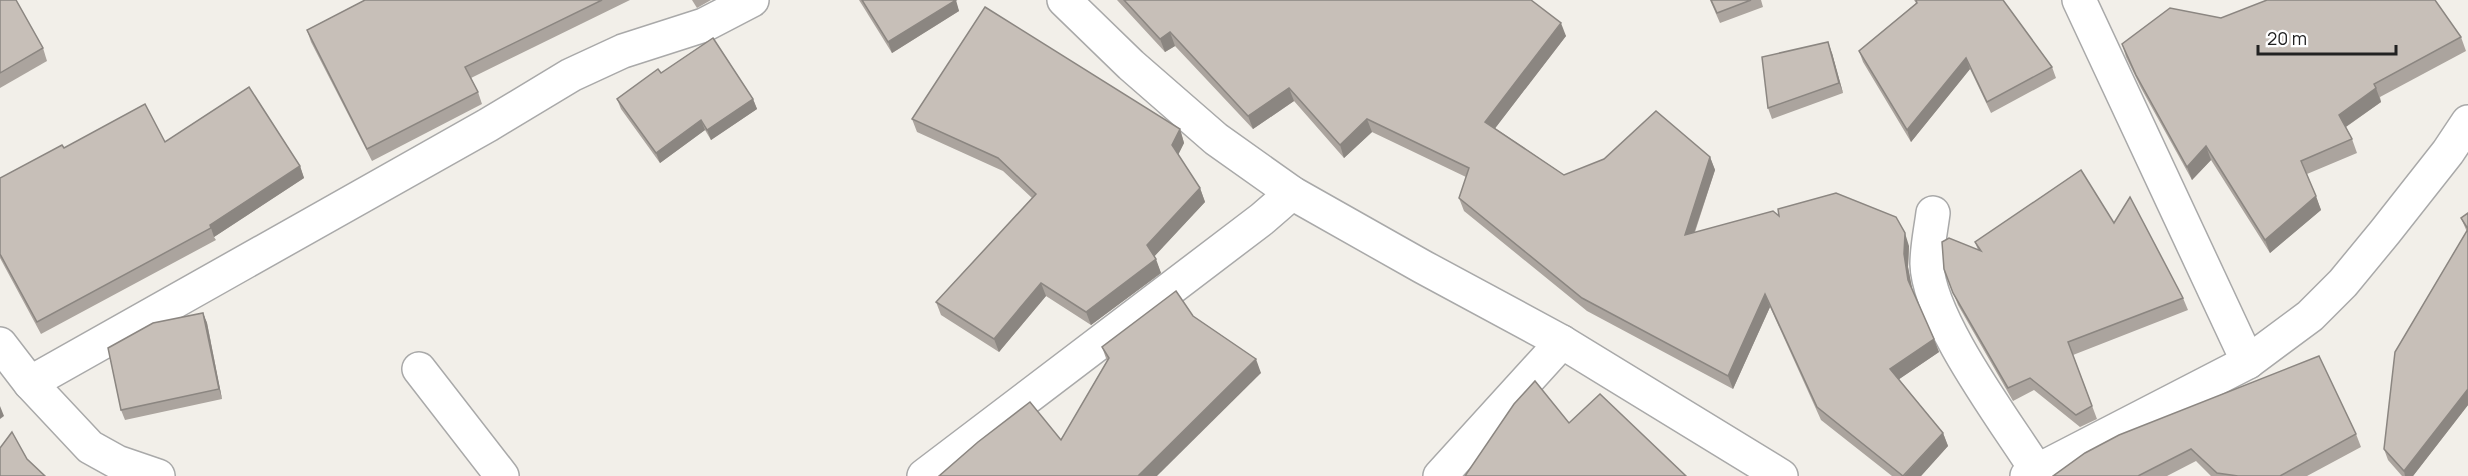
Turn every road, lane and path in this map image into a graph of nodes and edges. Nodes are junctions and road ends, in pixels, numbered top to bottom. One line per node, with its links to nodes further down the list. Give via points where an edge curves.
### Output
1 (752, 0): 11 (street, via 704,25 623,51 571,75)
2 (1064, 0): 5 (street, via 1216,139)
3 (2079, 0): 9 (street)
4 (2468, 122): 9 (street, via 2343,283 2310,316)
5 (1292, 192): 7 (street); 15 (street, via 1262,219)
6 (1933, 213): 12 (street, via 1927,265 1936,304)
7 (1562, 342): 16 (street); 17 (street)
8 (0, 344): 11 (street)
9 (2248, 362): 12 (street)
10 (419, 369): 14 (street)
11 (30, 383): 13 (street, via 90,447 117,462)
12 (2032, 473)
13 (158, 476)
14 (502, 476)
15 (924, 476)
16 (1440, 476)
17 (1780, 476)

